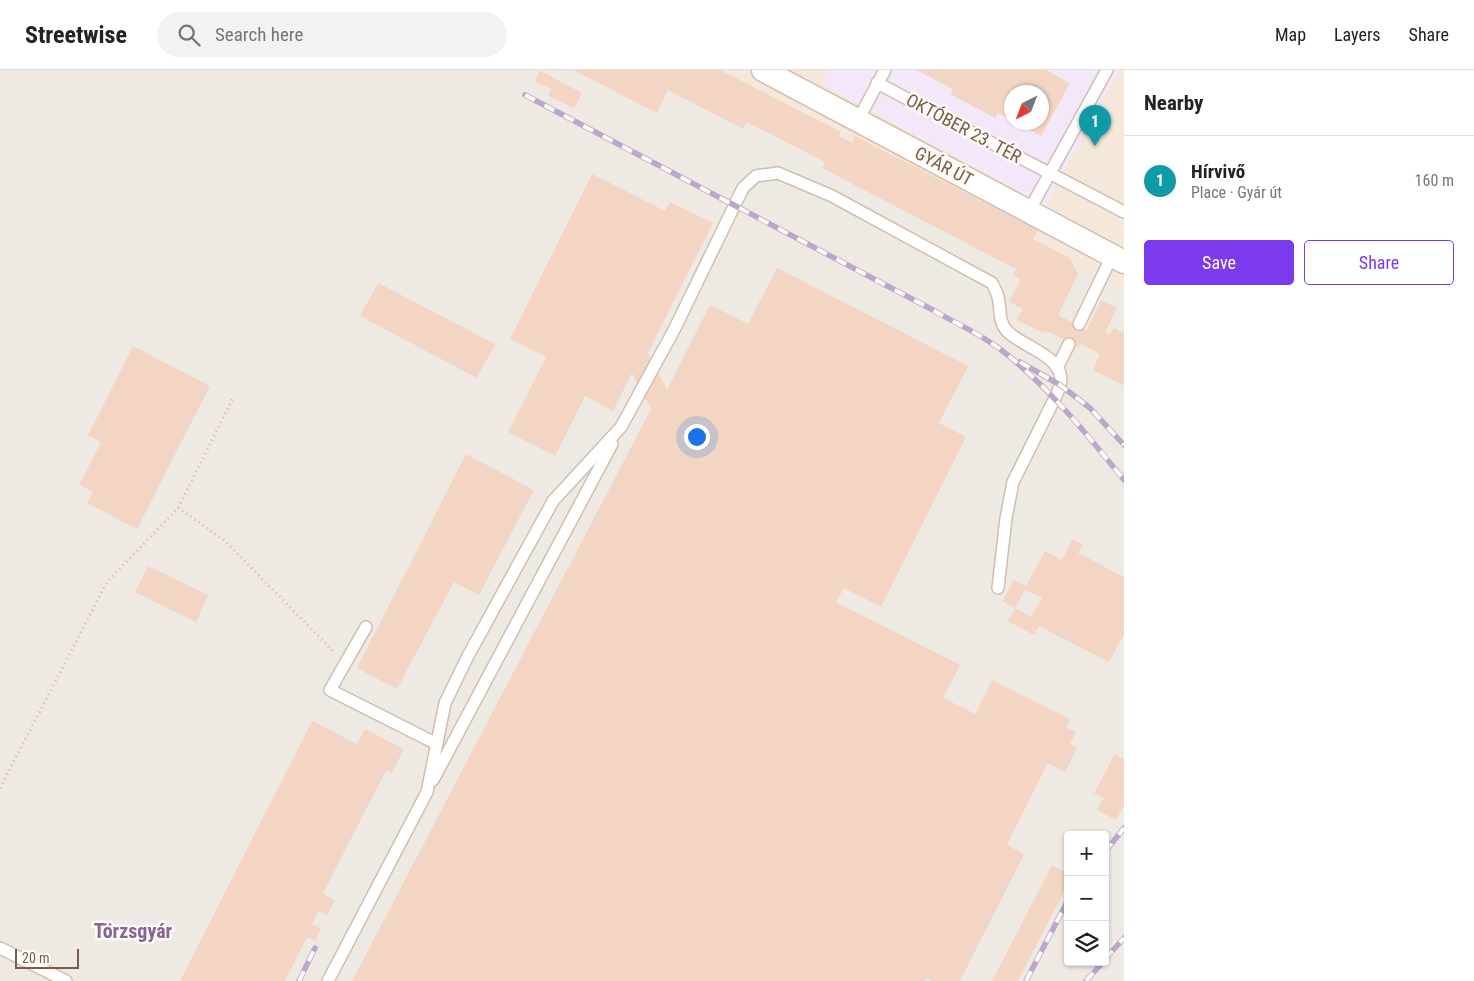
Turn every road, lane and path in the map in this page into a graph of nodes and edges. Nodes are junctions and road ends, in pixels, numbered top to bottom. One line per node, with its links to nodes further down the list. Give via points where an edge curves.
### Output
1 (763, 70): 5 (street, GYÁR ÚT)
2 (885, 70): 4 (lane)
3 (1107, 70): 6 (lane)
4 (878, 83): 5 (lane); 6 (lane, OKTÓBER 23. TÉR)
5 (858, 120): 7 (street, GYÁR ÚT)
6 (1050, 173): 7 (lane); 8 (lane, OKTÓBER 23. TÉR)
7 (1029, 211): 9 (street, GYÁR ÚT)
8 (1124, 212)
9 (1118, 259): 10 (lane)
10 (1079, 324)
11 (1069, 344): 12 (lane)
12 (1058, 368): 14 (lane, via 1046,355 1023,344 1006,330 992,283 832,196 778,173 756,176 742,188 674,330); 16 (lane, via 1061,378 1058,394 1013,482)
13 (233, 398): 15 (path)
14 (621, 427): 19 (lane, via 553,502 445,703); 21 (lane)
15 (178, 508): 18 (path, via 224,540); 20 (path, via 107,582)
16 (998, 588)
17 (366, 627): 18 (lane)
18 (345, 663): 19 (lane, via 330,690)
19 (437, 744): 21 (lane)
20 (0, 788)
21 (427, 792): 24 (lane)
22 (0, 948): 23 (lane)
23 (66, 981)
24 (328, 981)

